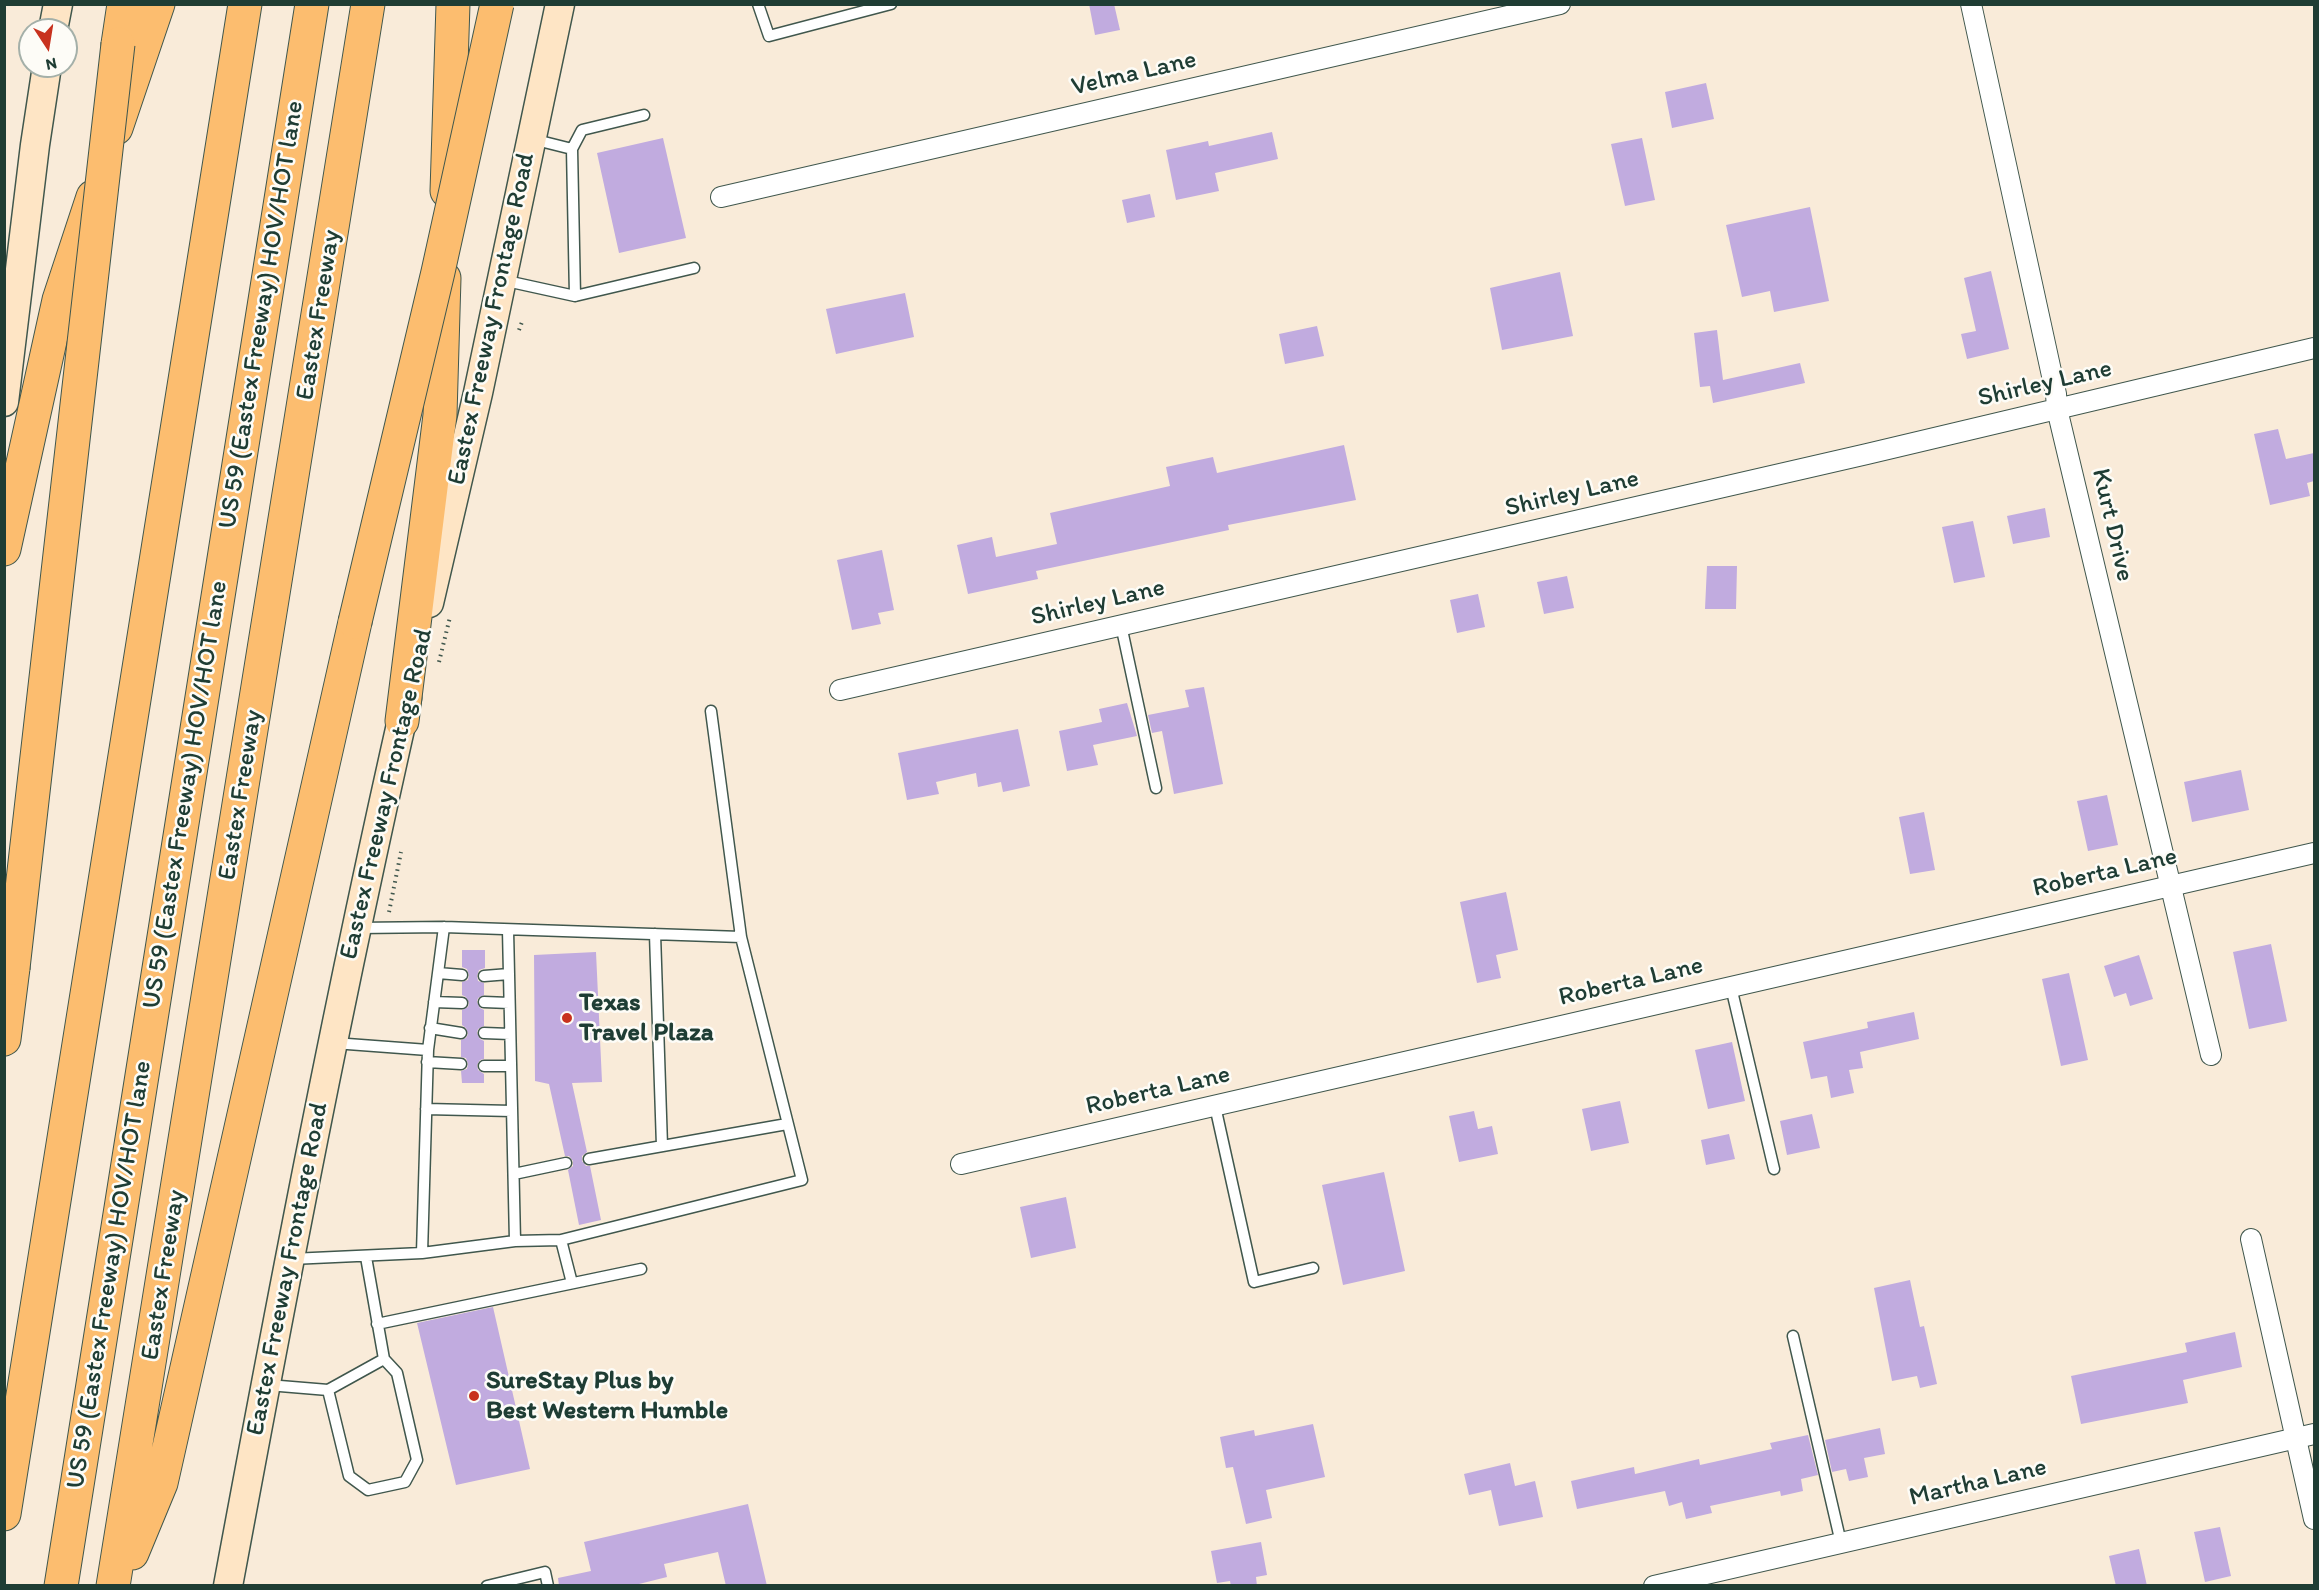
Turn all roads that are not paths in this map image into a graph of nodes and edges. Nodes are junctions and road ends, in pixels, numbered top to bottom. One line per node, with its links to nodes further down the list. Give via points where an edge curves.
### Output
1 (119, 4): 14 (highway)
2 (124, 4): 14 (highway)
3 (158, 4): 26 (highway, via 59,300)
4 (245, 4): 85 (highway)
5 (312, 4): 88 (highway, US 59 (Eastex Freeway) HOV/HOT lane)
6 (368, 4): 89 (highway, Eastex Freeway)
7 (453, 4): 30 (highway, via 440,415)
8 (497, 4): 90 (highway, bridge, via 161,1483)
9 (560, 4): 17 (main road, Eastex Freeway Frontage Road)
10 (758, 4): 11 (lane, via 769,36)
11 (891, 4)
12 (1560, 4): 19 (street, Velma Lane)
13 (1971, 4): 25 (street, Kurt Drive)
14 (118, 44): 52 (highway, bridge)
15 (45, 78): 24 (main road)
16 (644, 115): 18 (lane, via 582,130)
17 (532, 139): 18 (lane); 21 (main road, Eastex Freeway Frontage Road)
18 (572, 149): 22 (lane)
19 (721, 197)
20 (694, 268): 22 (lane)
21 (502, 279): 22 (lane); 30 (main road, Eastex Freeway Frontage Road)
22 (574, 296)
23 (2314, 348): 25 (street, Shirley Lane)
24 (4, 402)
25 (2057, 409): 27 (street, Shirley Lane); 33 (street, Kurt Drive)
26 (4, 549)
27 (1121, 625): 28 (street, Shirley Lane); 31 (lane)
28 (840, 690)
29 (711, 711): 38 (lane)
30 (402, 721): 35 (main road, Eastex Freeway Frontage Road)
31 (1156, 788)
32 (2314, 853): 33 (street, Roberta Lane)
33 (2170, 886): 43 (street, Roberta Lane); 55 (street, Kurt Drive)
34 (444, 927): 35 (lane); 36 (lane); 39 (lane)
35 (356, 928): 53 (main road, Eastex Freeway Frontage Road)
36 (508, 930): 37 (lane); 40 (lane)
37 (655, 934): 38 (lane); 64 (lane)
38 (741, 937): 63 (lane)
39 (438, 973): 41 (lane); 44 (lane)
40 (509, 974): 42 (lane); 46 (lane)
41 (462, 975)
42 (484, 976)
43 (1731, 987): 60 (street, Roberta Lane); 68 (lane)
44 (434, 1002): 47 (lane); 48 (lane)
45 (484, 1002): 46 (lane)
46 (509, 1002): 51 (lane)
47 (462, 1003)
48 (430, 1028): 49 (lane); 54 (lane)
49 (461, 1033)
50 (484, 1033): 51 (lane)
51 (510, 1034): 59 (lane)
52 (4, 1039)
53 (333, 1043): 54 (lane); 75 (main road, Eastex Freeway Frontage Road)
54 (428, 1050): 56 (lane)
55 (2211, 1055)
56 (427, 1062): 57 (lane); 61 (lane)
57 (461, 1064)
58 (484, 1066): 59 (lane)
59 (511, 1066): 62 (lane)
60 (1215, 1106): 67 (street, Roberta Lane); 76 (lane, via 1254,1282)
61 (426, 1109): 62 (lane); 73 (lane)
62 (512, 1111): 69 (lane)
63 (787, 1124): 64 (lane); 71 (lane, via 802,1180)
64 (662, 1146): 65 (lane)
65 (589, 1159)
66 (566, 1163): 69 (lane)
67 (961, 1164)
68 (1774, 1169)
69 (514, 1174): 72 (lane)
70 (2251, 1239): 84 (street)
71 (561, 1240): 72 (lane); 78 (lane)
72 (515, 1241): 73 (lane)
73 (422, 1253): 74 (lane)
74 (366, 1257): 75 (lane); 79 (lane)
75 (290, 1259): 82 (main road, Eastex Freeway Frontage Road)
76 (1313, 1268)
77 (641, 1269): 78 (lane)
78 (572, 1283): 79 (lane)
79 (377, 1324): 81 (lane)
80 (1793, 1336): 87 (lane)
81 (384, 1359): 83 (lane); 83 (lane, via 397,1373 417,1460 405,1482 368,1490 349,1476)
82 (265, 1385): 83 (lane); 91 (main road, Eastex Freeway Frontage Road)
83 (328, 1390)
84 (2305, 1436): 86 (street); 87 (street, Martha Lane)
85 (4, 1514)
86 (2314, 1519)
87 (1840, 1543): 94 (street, Martha Lane)
88 (61, 1586)
89 (113, 1586)
90 (118, 1586)
91 (228, 1586)
92 (487, 1586): 93 (lane, via 544,1572)
93 (548, 1586)
94 (1654, 1586)

